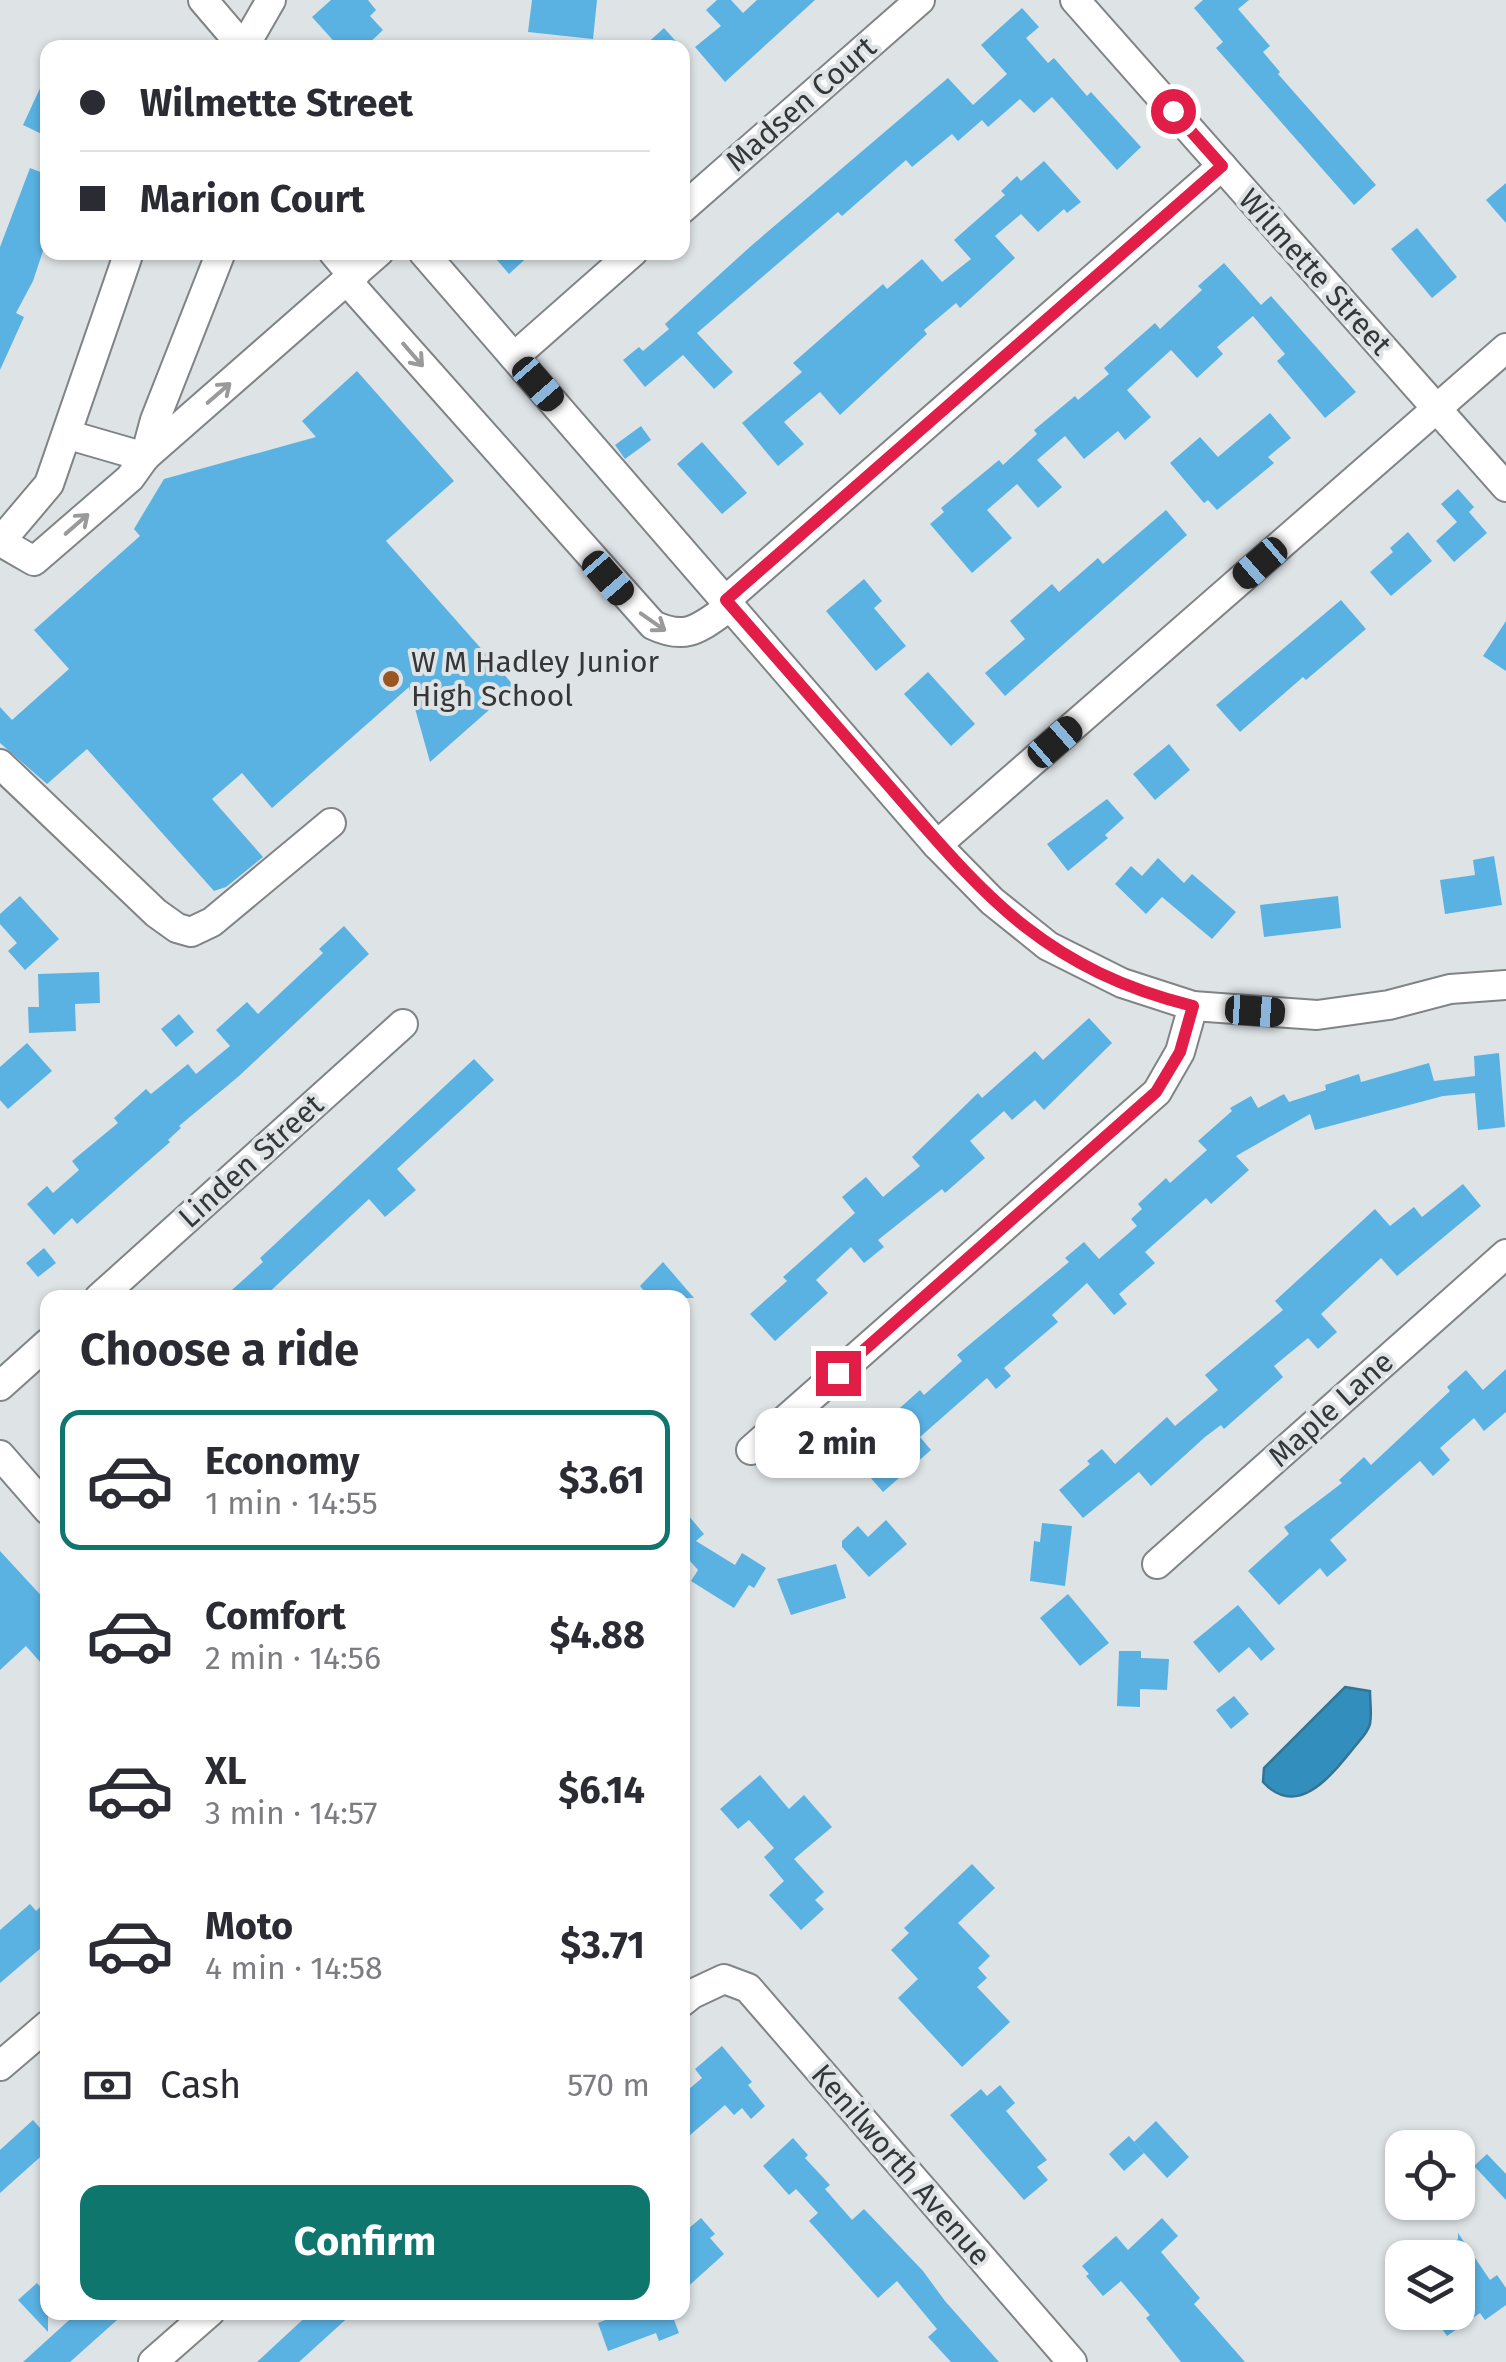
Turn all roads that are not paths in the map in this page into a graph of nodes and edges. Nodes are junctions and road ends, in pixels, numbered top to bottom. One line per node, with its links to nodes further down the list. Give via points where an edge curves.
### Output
1 (270, 0): 7 (street)
2 (920, 0): 9 (street, Madsen Court)
3 (1075, 0): 8 (street, Wilmette Street)
4 (214, 5): 5 (street); 6 (street)
5 (217, 40)
6 (239, 40)
7 (248, 40)
8 (1222, 166): 19 (street, Wilmette Street); 24 (street)
9 (690, 202)
10 (126, 260): 20 (street)
11 (218, 260): 21 (street)
12 (337, 260): 16 (street)
13 (372, 260): 16 (street)
14 (430, 260): 18 (street)
15 (624, 260): 18 (street)
16 (351, 280): 21 (street, one-way to 16); 24 (street, one-way to 24, via 653,626 672,634 694,632)
17 (1506, 348): 19 (street)
18 (514, 357): 24 (street)
19 (1436, 409): 22 (street, Wilmette Street); 27 (street)
20 (69, 434): 21 (street); 23 (street, via 49,484)
21 (145, 457): 23 (street, one-way to 21, via 34,561 130,478)
22 (1506, 487)
23 (0, 542)
24 (729, 603): 27 (street)
25 (0, 764): 26 (street, via 156,913 191,932 212,922)
26 (331, 823)
27 (938, 845): 29 (street, via 1048,946 1122,984)
28 (1506, 985): 29 (street, via 1450,989 1316,1016)
29 (1193, 1006): 35 (street, via 1180,1052 1156,1092)
30 (403, 1024): 32 (street, Linden Street)
31 (1506, 1254): 38 (street, Maple Lane)
32 (108, 1290)
33 (40, 1351): 34 (street)
34 (0, 1386)
35 (751, 1450)
36 (0, 1455): 37 (street)
37 (40, 1501)
38 (1157, 1564)
39 (690, 1996): 44 (street, Kenilworth Avenue, via 724,1979 748,1988)
40 (40, 2032): 41 (street)
41 (0, 2066)
42 (201, 2320): 43 (street)
43 (153, 2362)
44 (1072, 2362)

